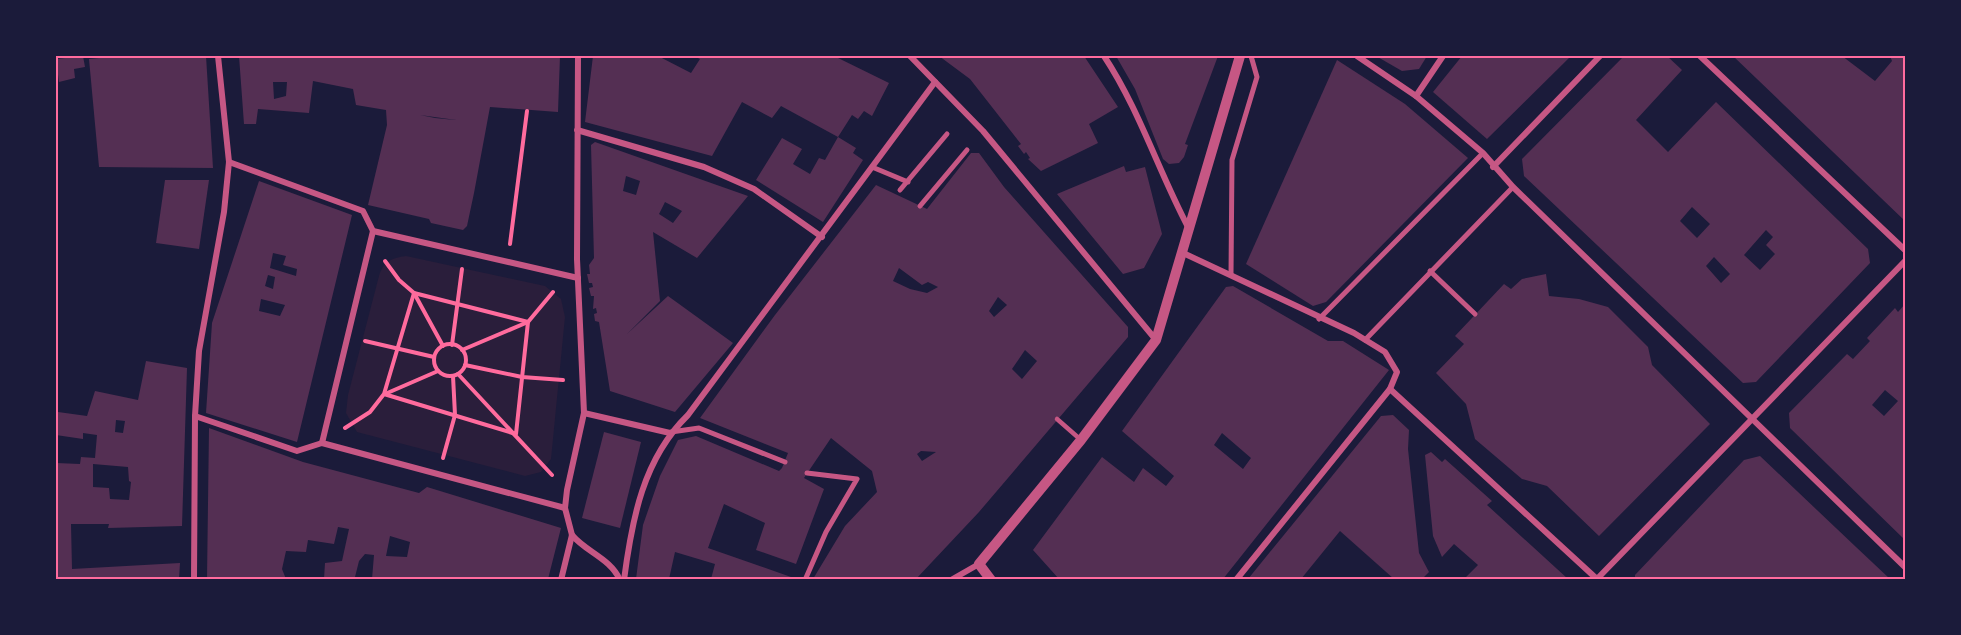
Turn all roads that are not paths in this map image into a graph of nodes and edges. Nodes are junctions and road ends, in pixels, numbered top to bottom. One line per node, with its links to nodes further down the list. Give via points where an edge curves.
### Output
1 (218, 56): 17 (street)
2 (578, 56): 13 (street)
3 (910, 56): 11 (street)
4 (1104, 56): 24 (street, via 1126,91)
5 (1240, 56): 24 (street)
6 (1251, 56): 31 (street, via 1257,77 1232,160)
7 (1357, 56): 12 (street)
8 (1443, 56): 12 (street)
9 (1600, 56): 19 (street)
10 (1700, 56): 27 (street)
11 (935, 82): 18 (street); 35 (street, via 983,131)
12 (1416, 96): 16 (street)
13 (577, 129): 26 (street, via 704,167 754,189); 32 (street)
14 (947, 134): 20 (street)
15 (967, 150): 23 (street)
16 (1483, 153): 19 (street); 34 (street)
17 (229, 162): 25 (street, via 363,211); 39 (street, via 199,351)
18 (872, 166): 20 (street); 26 (street)
19 (1493, 167): 21 (street)
20 (908, 182): 22 (street)
21 (1513, 187): 30 (street); 41 (street)
22 (900, 190)
23 (920, 206)
24 (1188, 227): 28 (street)
25 (374, 231): 32 (street); 44 (street)
26 (822, 237): 42 (street, via 688,415)
27 (1905, 251)
28 (1181, 252): 31 (street); 35 (street)
29 (1905, 260): 41 (street)
30 (1430, 271): 33 (street); 36 (street)
31 (1231, 275): 34 (street)
32 (578, 278): 38 (street)
33 (1475, 314)
34 (1319, 319): 36 (street)
35 (1156, 340): 43 (street)
36 (1365, 340): 37 (street, via 1393,362 1397,372)
37 (1390, 389): 57 (street); 58 (street)
38 (584, 413): 42 (street); 47 (street)
39 (195, 417): 44 (street, via 297,451); 51 (street)
40 (1057, 419): 43 (lane)
41 (1753, 420): 50 (street); 58 (street)
42 (670, 433): 45 (street, via 699,428); 53 (street, via 651,463)
43 (1081, 440): 49 (street)
44 (322, 443): 47 (street)
45 (785, 462)
46 (807, 473): 54 (street, via 856,479)
47 (565, 508): 48 (street)
48 (572, 535): 52 (street); 53 (street)
49 (979, 564): 55 (street); 56 (street)
50 (1905, 568)
51 (194, 579)
52 (561, 579)
53 (622, 579)
54 (805, 579)
55 (951, 579)
56 (991, 579)
57 (1236, 579)
58 (1598, 579)

